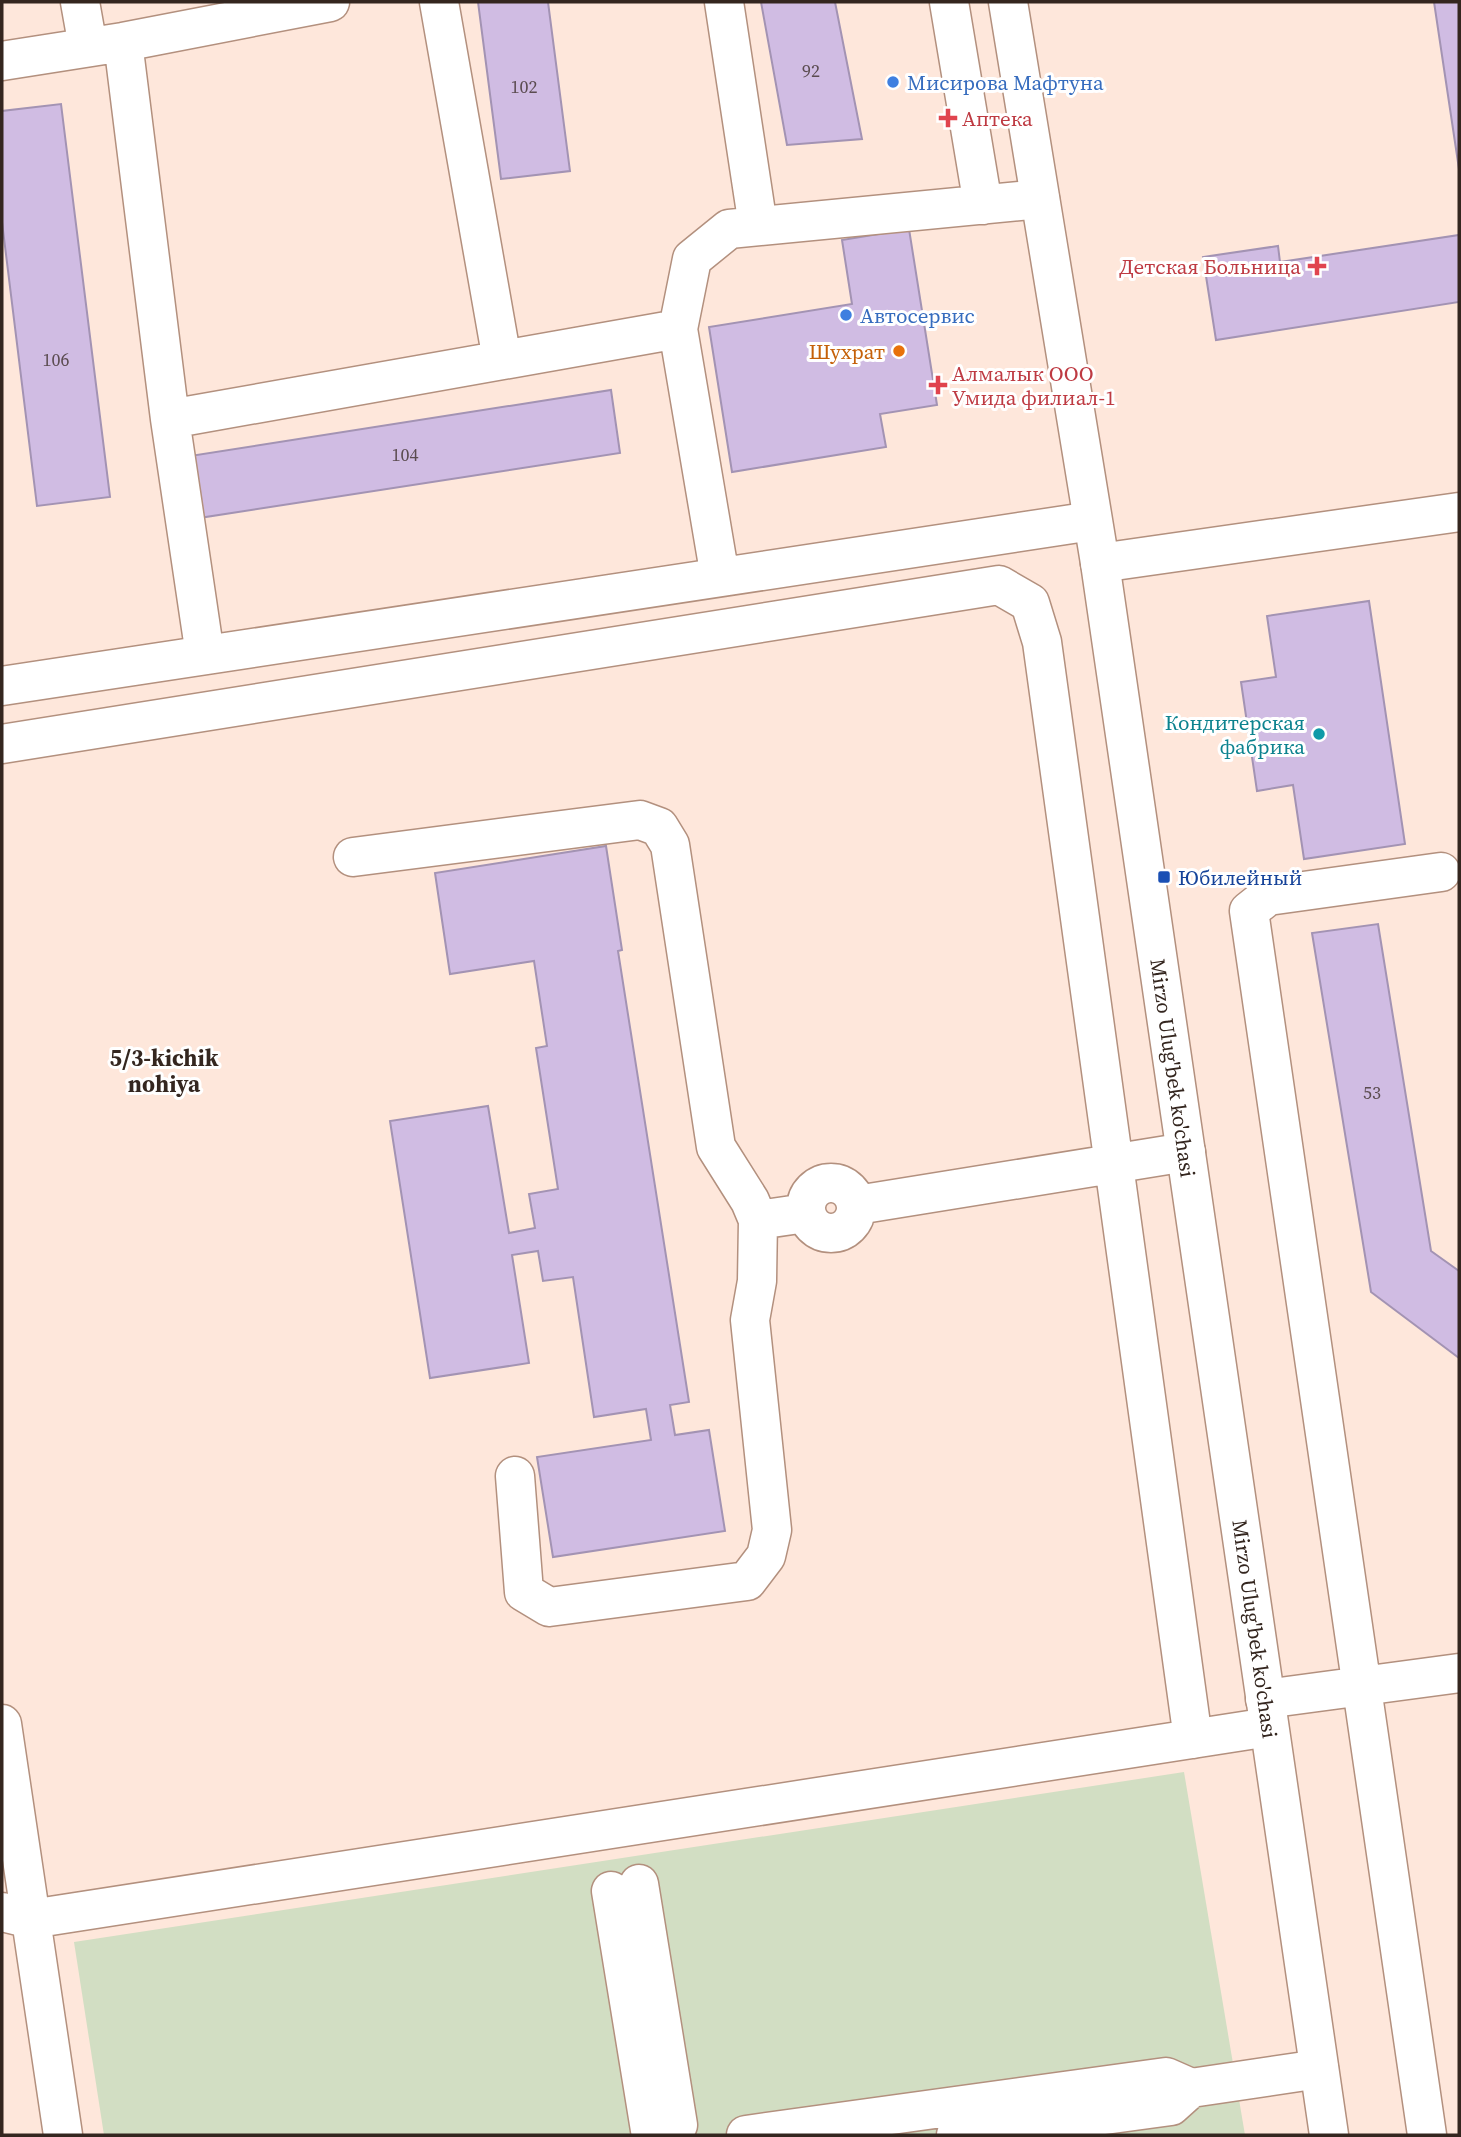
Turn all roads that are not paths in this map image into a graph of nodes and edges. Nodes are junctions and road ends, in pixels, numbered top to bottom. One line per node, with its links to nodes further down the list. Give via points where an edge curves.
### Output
1 (80, 2): 8 (street)
2 (330, 2): 7 (street)
3 (439, 2): 14 (street)
4 (724, 2): 12 (street)
5 (949, 2): 11 (street)
6 (1008, 2): 10 (street, Mirzo Ulug'bek ko'chasi)
7 (232, 11): 8 (street)
8 (106, 44): 9 (street); 15 (street)
9 (2, 61)
10 (1040, 199): 11 (street); 17 (street, Mirzo Ulug'bek ko'chasi)
11 (983, 205): 12 (street)
12 (758, 226): 13 (street, via 729,229 692,259)
13 (678, 329): 14 (street); 19 (street)
14 (502, 360): 15 (street)
15 (170, 419): 21 (street)
16 (1459, 512): 18 (street)
17 (1092, 521): 18 (street, Mirzo Ulug'bek ko'chasi); 19 (street)
18 (1100, 563): 27 (street, Mirzo Ulug'bek ko'chasi)
19 (720, 577): 20 (street)
20 (296, 641): 21 (street); 23 (street)
21 (205, 655): 22 (street)
22 (2, 686)
23 (306, 694): 24 (street); 28 (street, via 999,584 1030,603 1042,642)
24 (2, 744)
25 (353, 857): 29 (street, via 639,820 659,827 670,845 716,1147)
26 (1441, 872): 32 (street, via 1268,896 1249,911)
27 (1186, 1152): 28 (street); 33 (street, Mirzo Ulug'bek ko'chasi)
28 (1114, 1164): 29 (street, via 857,1205 850,1191 826,1182 814,1188 806,1213); 35 (street)
29 (758, 1220): 30 (street, via 757,1281 750,1320 772,1530 766,1556 747,1581 550,1607 524,1592)
30 (514, 1476)
31 (1459, 1673): 32 (street)
32 (1360, 1686): 33 (street); 45 (street)
33 (1267, 1713): 35 (street); 38 (street, Mirzo Ulug'bek ko'chasi)
34 (2, 1724): 37 (street)
35 (1193, 1739): 37 (street)
36 (625, 1888): 40 (street)
37 (16, 1915): 41 (street)
38 (1319, 2069): 39 (street); 44 (street, Mirzo Ulug'bek ko'chasi)
39 (1191, 2088): 42 (street, via 1166,2077); 43 (street, via 1171,2106)
40 (667, 2131)
41 (63, 2135)
42 (746, 2135)
43 (956, 2135)
44 (1329, 2135)
45 (1427, 2135)

